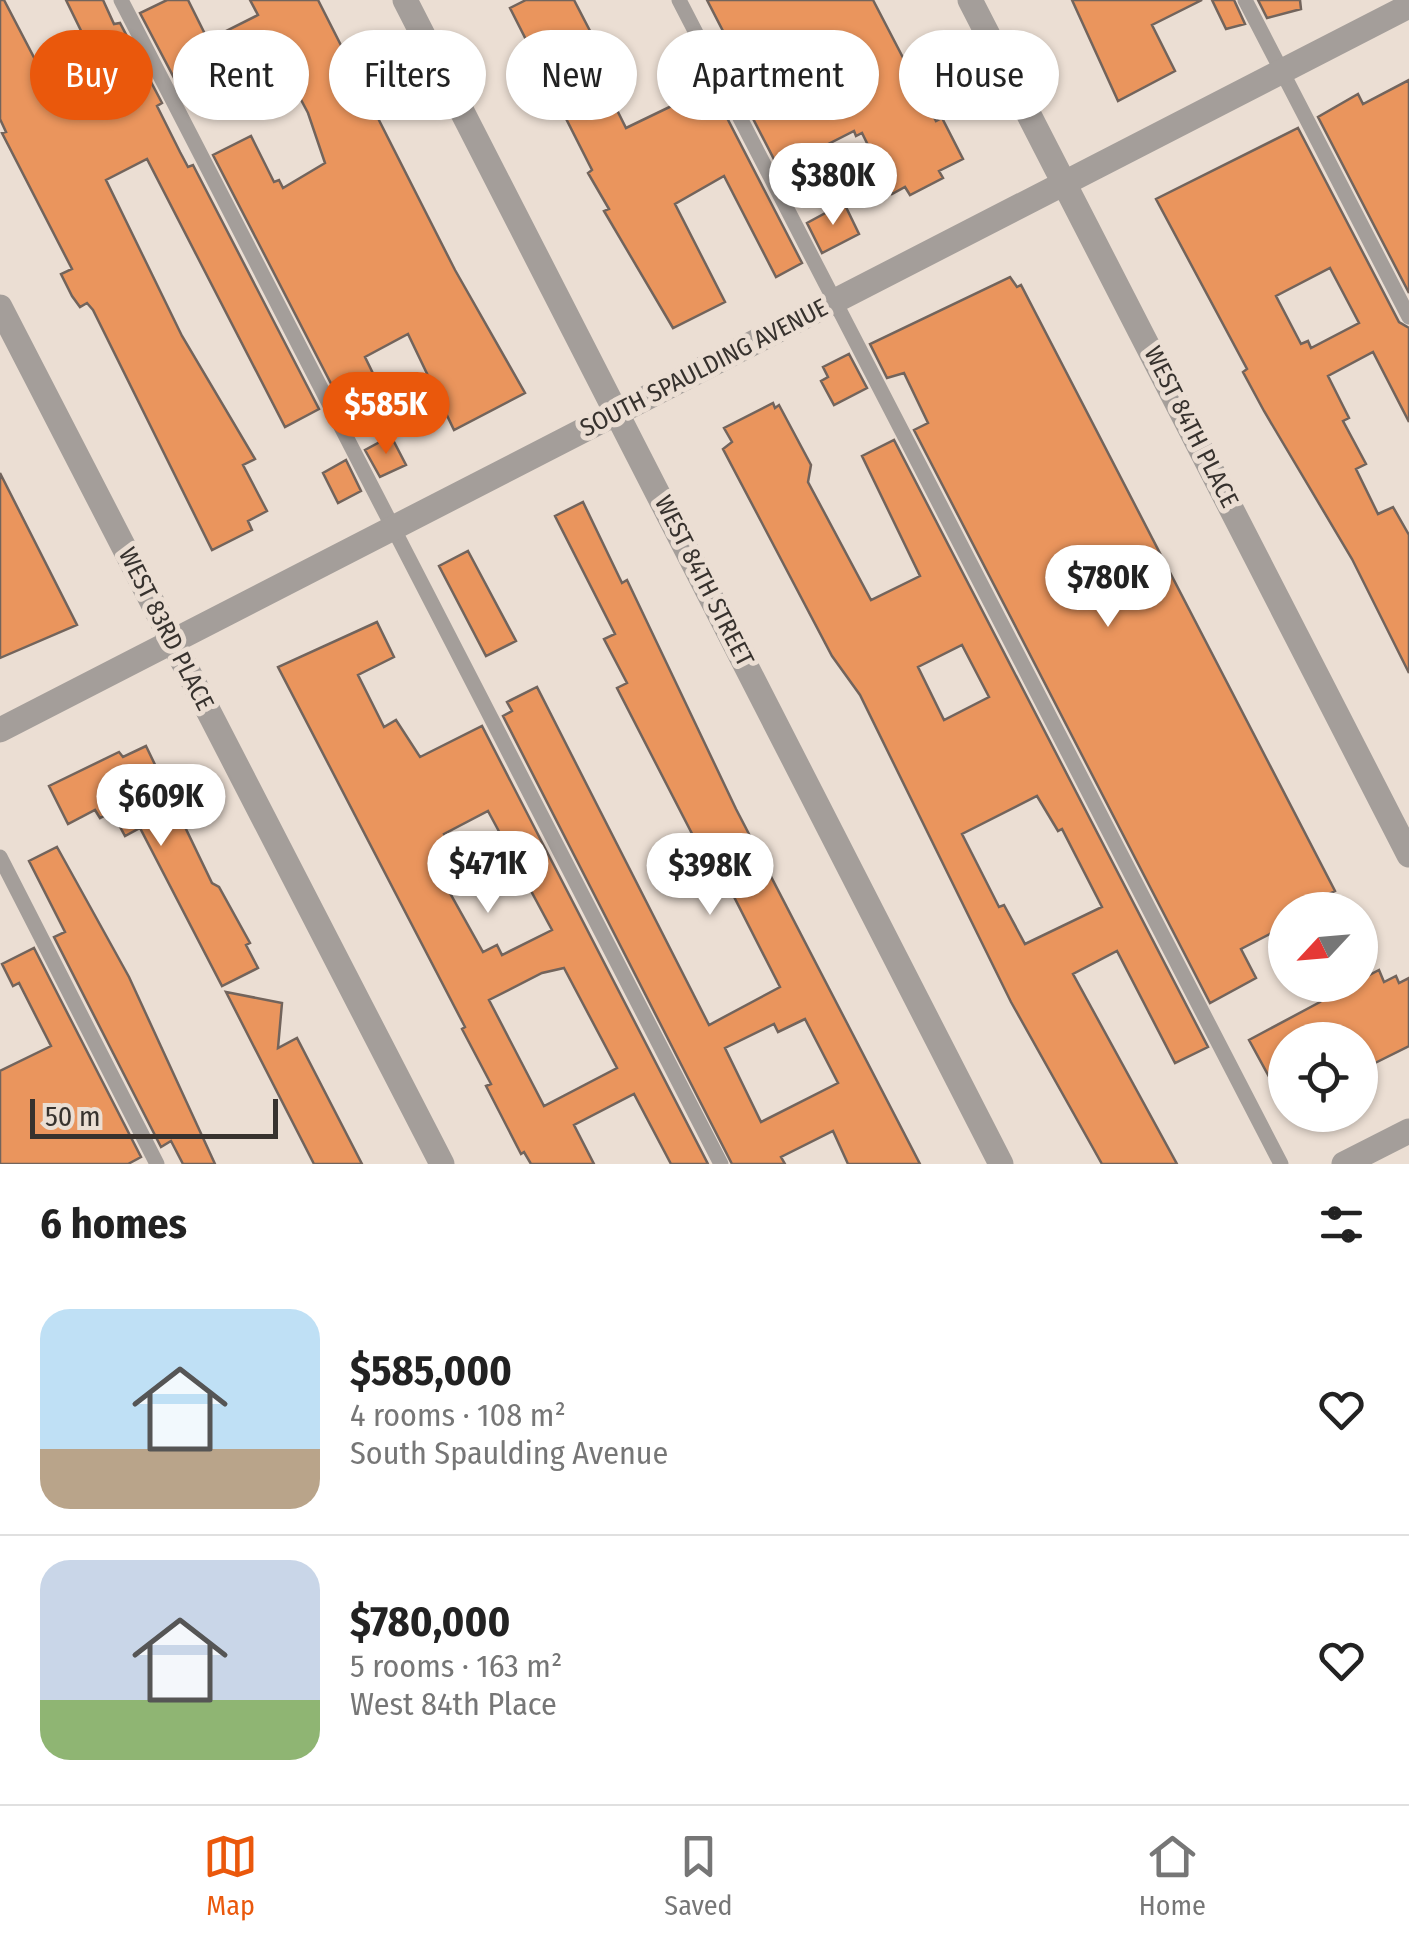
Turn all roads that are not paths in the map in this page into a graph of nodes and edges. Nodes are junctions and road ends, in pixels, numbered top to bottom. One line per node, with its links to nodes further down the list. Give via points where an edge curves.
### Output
1 (121, 0): 13 (lane)
2 (405, 0): 12 (street, WEST 84TH STREET)
3 (679, 0): 9 (lane)
4 (970, 0): 8 (street, WEST 84TH PLACE)
5 (1245, 0): 7 (lane)
6 (1409, 6): 7 (street, SOUTH SPAULDING AVENUE)
7 (1282, 71): 8 (street, SOUTH SPAULDING AVENUE); 11 (lane)
8 (1066, 182): 9 (street, SOUTH SPAULDING AVENUE); 16 (street, WEST 84TH PLACE)
9 (835, 301): 12 (street, SOUTH SPAULDING AVENUE); 23 (lane)
10 (0, 307): 14 (street, WEST 83RD PLACE)
11 (1409, 317)
12 (618, 412): 13 (street, SOUTH SPAULDING AVENUE); 22 (street, WEST 84TH STREET)
13 (393, 528): 14 (street, SOUTH SPAULDING AVENUE); 21 (lane)
14 (172, 641): 15 (street, SOUTH SPAULDING AVENUE); 20 (street, WEST 83RD PLACE)
15 (0, 730)
16 (1409, 855)
17 (0, 857): 19 (lane)
18 (1409, 1131): 24 (street)
19 (157, 1164)
20 (442, 1164)
21 (721, 1164)
22 (1001, 1164)
23 (1281, 1164)
24 (1344, 1164)

